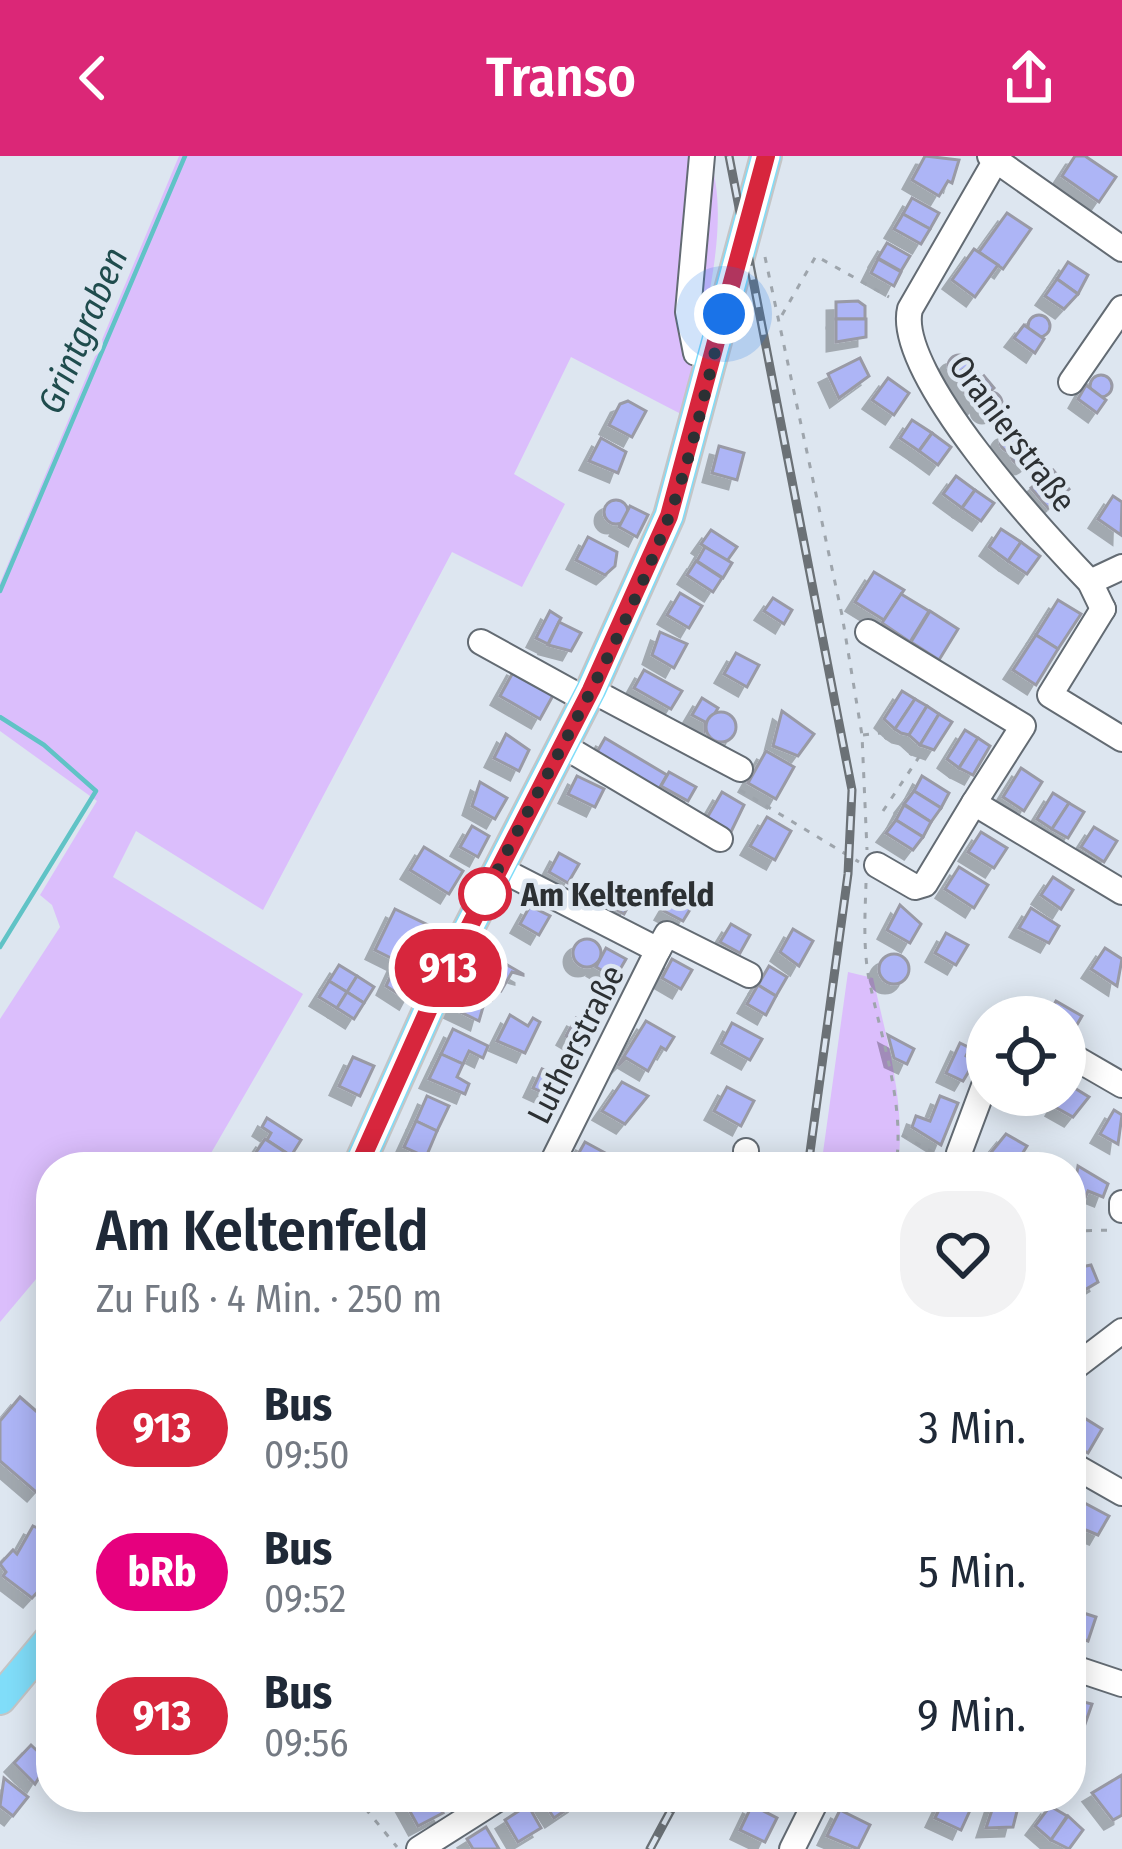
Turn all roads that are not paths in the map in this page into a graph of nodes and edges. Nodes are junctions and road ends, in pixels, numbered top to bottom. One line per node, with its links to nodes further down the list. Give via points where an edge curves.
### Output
1 (701, 156): 6 (street, via 688,312 696,352)
2 (766, 156): 6 (main road)
3 (993, 158): 4 (street); 9 (street, Oranierstraße, via 910,309 908,334 969,440)
4 (1122, 249)
5 (1122, 308): 7 (street)
6 (713, 356): 13 (main road, via 669,516)
7 (1071, 382)
8 (1122, 567): 9 (street)
9 (1090, 582): 10 (street, Oranierstraße)
10 (1113, 615): 14 (street, via 1050,694)
11 (868, 632): 17 (street, via 1023,726)
12 (481, 642): 13 (street)
13 (589, 695): 15 (main road); 16 (street)
14 (1122, 739)
15 (562, 745): 18 (street); 19 (main road)
16 (740, 769)
17 (974, 803): 20 (street, via 925,884); 21 (street)
18 (720, 839)
19 (498, 868): 22 (street); 27 (main road)
20 (872, 872)
21 (1122, 892)
22 (658, 950): 23 (street, via 667,934); 28 (street, Lutherstraße)
23 (749, 975)
24 (1086, 1064): 25 (street)
25 (1122, 1085)
26 (968, 1116): 29 (street)
27 (365, 1152)
28 (557, 1152)
29 (950, 1152)
30 (1122, 1330): 31 (street)
31 (1086, 1358)
32 (1086, 1473): 33 (street)
33 (1122, 1493)
34 (36, 1656): 37 (main road)
35 (1086, 1672): 36 (street)
36 (1122, 1684)
37 (0, 1699)
38 (477, 1812): 40 (street)
39 (810, 1812): 41 (street)
40 (419, 1849)
41 (792, 1849)

